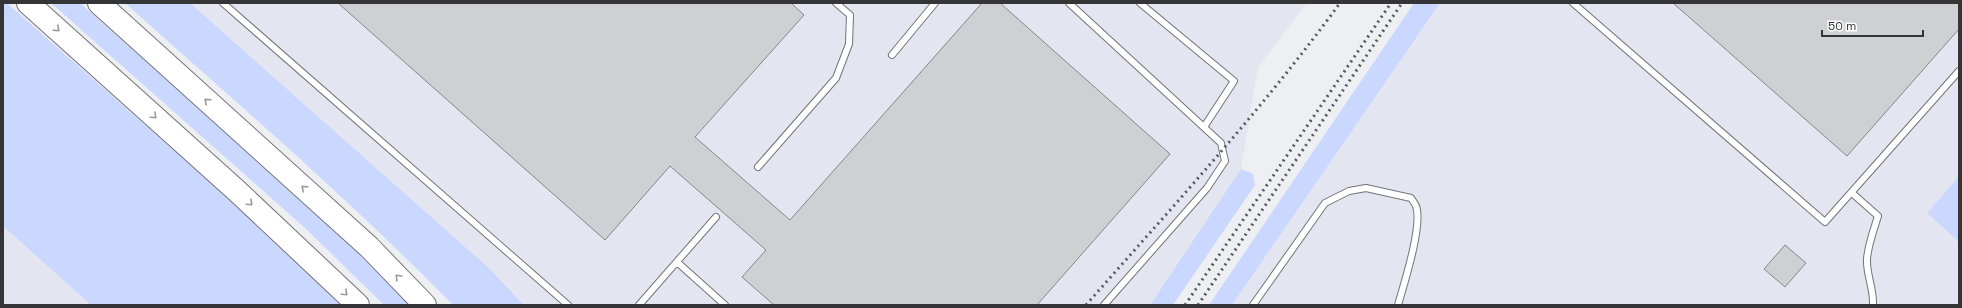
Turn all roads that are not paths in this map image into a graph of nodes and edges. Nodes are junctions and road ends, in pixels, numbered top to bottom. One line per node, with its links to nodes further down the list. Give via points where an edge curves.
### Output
1 (28, 3): 16 (highway, one-way to 16, via 237,191)
2 (99, 3): 17 (highway, one-way to 2, via 369,247)
3 (223, 3): 18 (lane)
4 (836, 3): 12 (lane, via 850,15 849,44 836,78)
5 (935, 3): 9 (lane)
6 (1069, 3): 11 (lane)
7 (1140, 3): 11 (lane, via 1234,81)
8 (1574, 3): 13 (lane, via 1825,222)
9 (892, 55)
10 (1959, 71): 13 (lane)
11 (1204, 127): 21 (lane, via 1221,143 1224,161 1207,188)
12 (758, 167)
13 (1852, 193): 24 (lane, via 1878,216 1867,259)
14 (716, 217): 15 (lane)
15 (677, 262): 19 (lane); 20 (lane)
16 (358, 305)
17 (425, 305)
18 (568, 305)
19 (639, 305)
20 (725, 305)
21 (1104, 305)
22 (1253, 305): 23 (lane, via 1325,203 1349,191 1366,188 1411,198 1416,206 1412,256)
23 (1398, 305)
24 (1873, 305)

